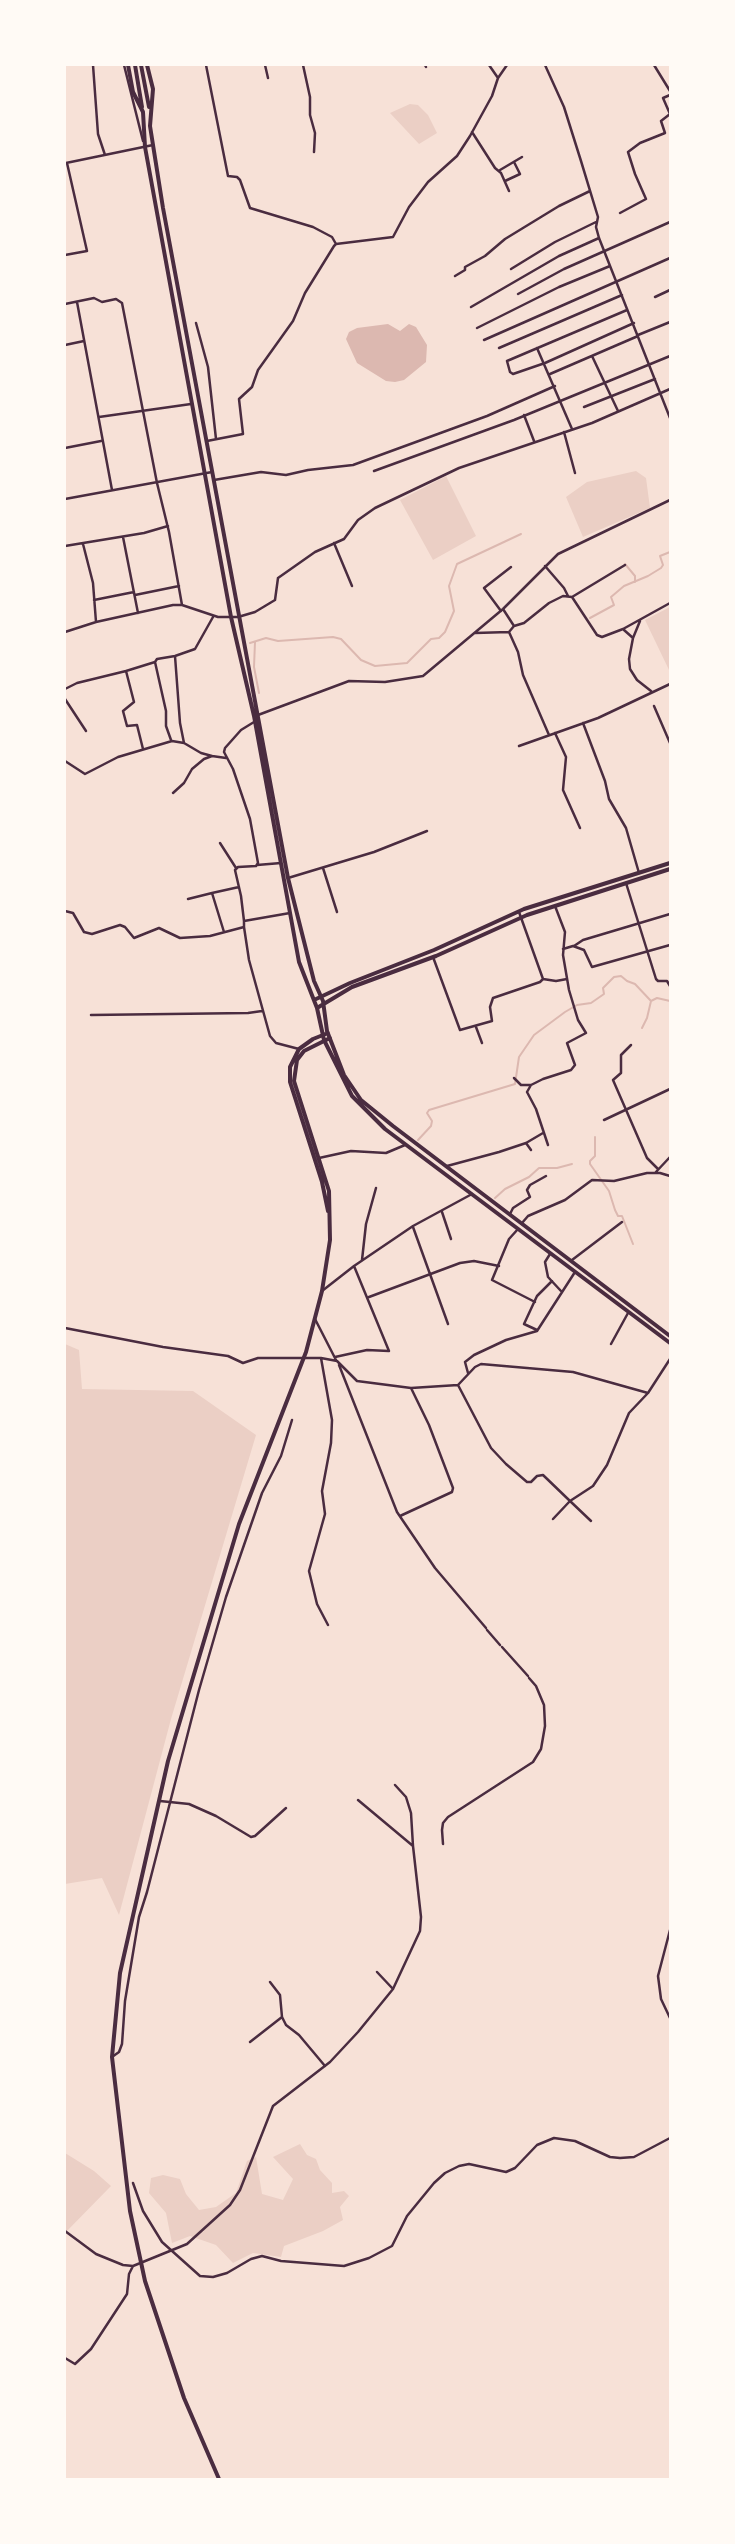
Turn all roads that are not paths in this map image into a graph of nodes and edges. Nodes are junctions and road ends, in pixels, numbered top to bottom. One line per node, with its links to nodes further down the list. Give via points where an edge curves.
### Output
1 (93, 65): 22 (street, via 98,134)
2 (126, 65): 17 (main road); 20 (street)
3 (135, 65): 17 (main road)
4 (141, 65): 16 (main road)
5 (147, 65): 16 (main road, via 152,89)
6 (206, 65): 34 (street, via 228,176 240,180 250,207 313,227 332,237)
7 (265, 65): 13 (street)
8 (303, 65): 21 (street, via 315,133)
9 (489, 65): 14 (street)
10 (507, 65): 14 (street)
11 (545, 65): 29 (street, via 564,107)
12 (654, 65): 15 (street)
13 (268, 78)
14 (498, 78): 18 (street)
15 (670, 93): 30 (street, via 663,100 670,114 661,121 666,133 640,143 628,152 646,199)
16 (150, 111): 19 (main road)
17 (143, 112): 20 (main road)
18 (472, 132): 26 (street, via 495,168); 34 (street, via 456,156 428,182 410,206 393,238)
19 (153, 145): 20 (street); 83 (main road)
20 (145, 147): 22 (street); 72 (main road)
21 (314, 152)
22 (105, 155): 25 (street)
23 (522, 157): 24 (street)
24 (514, 162): 26 (street); 27 (street, via 520,174)
25 (66, 163): 36 (street, via 87,251)
26 (500, 170): 27 (street)
27 (505, 181): 28 (street)
28 (509, 191)
29 (590, 191): 31 (street); 40 (street, via 559,206)
30 (620, 212)
31 (598, 221): 33 (street); 39 (street, via 555,242)
32 (670, 222): 35 (street)
33 (599, 238): 35 (street); 48 (street, via 559,256)
34 (336, 244): 81 (street, via 305,293 293,321 258,370 252,387 239,399 243,434)
35 (605, 253): 38 (street); 43 (street, via 564,269)
36 (65, 255)
37 (670, 258): 41 (street)
38 (610, 266): 41 (street); 53 (street, via 548,292)
39 (512, 269)
40 (455, 276)
41 (616, 281): 44 (street); 55 (street)
42 (670, 290): 45 (street)
43 (518, 294)
44 (622, 295): 49 (street); 58 (street)
45 (655, 297)
46 (77, 302): 47 (street); 56 (street); 74 (street, via 94,298 102,302 116,299 122,303)
47 (65, 304)
48 (471, 308)
49 (628, 310): 52 (street); 59 (street)
50 (670, 322): 54 (street)
51 (196, 323): 81 (street, via 208,367)
52 (634, 324): 54 (street); 62 (street)
53 (477, 328)
54 (638, 335): 60 (street); 63 (street)
55 (484, 340)
56 (84, 341): 57 (street); 77 (street)
57 (65, 345)
58 (499, 348)
59 (538, 348): 62 (street); 62 (street, via 507,361 512,374)
60 (592, 356): 64 (street); 66 (street)
61 (670, 356): 63 (street)
62 (545, 363): 64 (street)
63 (649, 364): 65 (street); 66 (street)
64 (550, 374): 67 (street)
65 (655, 379): 69 (street); 70 (street)
66 (605, 382): 70 (street); 71 (street)
67 (555, 386): 71 (street); 90 (street, via 487,416 353,465 286,476 261,472)
68 (670, 389): 69 (street)
69 (661, 394): 75 (street); 78 (street)
70 (611, 395): 73 (street); 75 (street)
71 (561, 400): 76 (street); 79 (street)
72 (193, 403): 74 (street); 89 (main road)
73 (584, 407)
74 (143, 410): 77 (street); 91 (street)
75 (618, 411): 79 (street)
76 (524, 414): 84 (street); 86 (street)
77 (99, 417): 82 (street)
78 (670, 418)
79 (572, 429): 80 (street)
80 (564, 432): 84 (street); 88 (street)
81 (216, 439): 83 (street)
82 (101, 441): 85 (street); 92 (street)
83 (206, 441): 87 (main road)
84 (534, 442): 97 (street, via 459,468 409,490 366,514 344,539)
85 (65, 448)
86 (374, 471)
87 (212, 472): 89 (street); 90 (main road)
88 (576, 473)
89 (205, 474): 91 (street); 114 (main road)
90 (214, 480): 112 (main road)
91 (157, 483): 92 (street); 95 (street)
92 (112, 490): 93 (street)
93 (65, 499)
94 (670, 500): 101 (street, via 571,546)
95 (168, 526): 96 (street); 103 (street)
96 (123, 537): 98 (street); 105 (street)
97 (334, 543): 104 (street); 112 (street, via 278,578 277,593 271,604)
98 (83, 544): 99 (street); 107 (street)
99 (65, 546)
100 (625, 565): 106 (street)
101 (545, 566): 106 (street); 110 (street)
102 (511, 567): 110 (street, via 484,588)
103 (179, 586): 105 (street); 109 (street)
104 (352, 586)
105 (134, 593): 107 (street); 111 (street)
106 (570, 596): 117 (street, via 549,603 528,620); 118 (street, via 599,636)
107 (94, 600): 116 (street)
108 (670, 603): 115 (street)
109 (182, 605): 111 (street); 113 (street)
110 (502, 610): 117 (street); 121 (street)
111 (138, 613): 116 (street)
112 (238, 616): 114 (street); 131 (main road)
113 (213, 617): 114 (street); 123 (street, via 195,649)
114 (231, 617): 132 (main road)
115 (640, 620): 118 (street); 122 (street)
116 (96, 622): 119 (street)
117 (514, 626): 120 (street)
118 (623, 629): 122 (street)
119 (65, 632)
120 (509, 632): 121 (street); 137 (street, via 523,675)
121 (474, 634): 131 (street, via 423,676 384,682 349,681)
122 (633, 638): 128 (street, via 629,664 637,680)
123 (175, 656): 124 (street); 139 (street)
124 (155, 662): 125 (street); 138 (street, via 166,710 166,726)
125 (126, 671): 127 (street, via 78,683); 142 (street, via 134,702 123,711 127,726 137,725)
126 (670, 684): 128 (street)
127 (65, 690)
128 (651, 691): 134 (street)
129 (65, 699): 135 (street)
130 (654, 706): 140 (street)
131 (259, 715): 132 (street); 157 (main road)
132 (254, 716): 133 (main road)
133 (254, 722): 144 (street, via 241,730 225,748); 150 (main road)
134 (582, 723): 136 (street); 156 (street, via 609,799 626,828)
135 (86, 730)
136 (555, 733): 137 (street); 147 (street, via 566,757 564,790)
137 (549, 735): 141 (street)
138 (172, 741): 139 (street); 142 (street)
139 (184, 742): 143 (street)
140 (670, 744)
141 (519, 746)
142 (143, 749): 145 (street, via 118,757 85,774)
143 (212, 756): 144 (street); 146 (street, via 192,769)
144 (226, 758): 152 (street, via 250,819)
145 (65, 761)
146 (173, 793)
147 (580, 828)
148 (427, 831): 154 (street)
149 (220, 844): 153 (street)
150 (281, 863): 152 (street); 166 (main road)
151 (670, 863): 156 (main road)
152 (257, 865): 153 (street)
153 (236, 868): 159 (street)
154 (323, 868): 157 (street); 164 (street)
155 (670, 869): 158 (main road)
156 (638, 873): 165 (main road)
157 (288, 878): 181 (main road, via 314,981)
158 (626, 883): 162 (main road); 170 (street)
159 (239, 887): 160 (street); 169 (street)
160 (212, 893): 161 (street); 172 (street)
161 (188, 899)
162 (555, 906): 168 (main road); 175 (street, via 565,932)
163 (65, 911): 172 (street, via 73,913 84,932 92,934 120,925 134,938 160,928 180,938)
164 (337, 912)
165 (519, 912): 168 (street); 181 (main road)
166 (290, 913): 169 (street); 182 (main road, via 299,962)
167 (670, 914): 170 (street)
168 (522, 917): 177 (main road); 178 (street)
169 (244, 921): 171 (street)
170 (638, 924): 174 (street, via 583,940); 176 (street)
171 (244, 927): 172 (street); 185 (street)
172 (224, 932)
173 (670, 945): 176 (street)
174 (574, 946): 175 (street); 176 (street, via 584,950 592,967)
175 (563, 949): 179 (street)
176 (648, 953): 180 (street, via 656,979 667,981)
177 (433, 957): 183 (main road, via 352,987); 187 (street, via 459,1029)
178 (543, 979): 179 (street); 187 (street, via 493,998 490,1008 492,1021)
179 (567, 979): 196 (street, via 572,1004 586,1033 567,1043 575,1064 571,1070)
180 (670, 986)
181 (321, 996): 182 (main road); 183 (main road)
182 (314, 1000): 184 (main road)
183 (323, 1005): 184 (main road); 189 (main road)
184 (317, 1008): 188 (main road)
185 (262, 1011): 186 (street); 193 (street, via 270,1036 276,1043)
186 (91, 1015)
187 (476, 1027): 191 (street)
188 (322, 1035): 189 (main road); 190 (main road); 193 (main road)
189 (329, 1036): 190 (main road); 208 (main road, via 344,1075 361,1100)
190 (324, 1040): 194 (main road); 202 (main road, via 357,1104)
191 (482, 1043)
192 (631, 1045): 198 (street, via 621,1055 621,1073 613,1080)
193 (299, 1049): 194 (street); 207 (main road, via 290,1067 290,1082)
194 (304, 1052): 206 (main road, via 298,1060 294,1081)
195 (514, 1078): 196 (street, via 517,1082)
196 (531, 1085): 200 (street, via 527,1092)
197 (670, 1088): 198 (street)
198 (626, 1109): 199 (street); 209 (street, via 647,1158)
199 (604, 1120)
200 (543, 1133): 201 (street); 203 (street)
201 (526, 1143): 204 (street); 208 (street)
202 (406, 1144): 206 (street, via 386,1153 351,1151); 214 (main road)
203 (548, 1145)
204 (531, 1150)
205 (670, 1157): 209 (street)
206 (320, 1158): 207 (street); 217 (main road, via 329,1191)
207 (315, 1159): 217 (main road)
208 (447, 1166): 216 (main road)
209 (658, 1169): 210 (street)
210 (655, 1173): 212 (street); 219 (street, via 614,1181 592,1180 565,1200 528,1216)
211 (546, 1176): 216 (street, via 530,1185 530,1197)
212 (670, 1176)
213 (376, 1188): 224 (street, via 366,1224)
214 (472, 1194): 215 (street); 221 (main road)
215 (442, 1212): 220 (street); 222 (street)
216 (510, 1214): 219 (main road)
217 (330, 1218): 231 (main road)
218 (622, 1222): 225 (street)
219 (522, 1223): 225 (main road)
220 (413, 1226): 224 (street); 229 (street)
221 (518, 1229): 223 (main road); 227 (street, via 509,1239)
222 (451, 1239)
223 (550, 1254): 228 (main road); 230 (street, via 545,1262)
224 (362, 1260): 226 (street)
225 (572, 1260): 240 (main road)
226 (354, 1266): 231 (street); 233 (street)
227 (499, 1266): 229 (street, via 474,1260); 234 (street, via 493,1282)
228 (575, 1272): 232 (street); 235 (main road)
229 (431, 1274): 233 (street); 237 (street)
230 (552, 1281): 232 (street); 234 (street)
231 (322, 1291): 236 (main road)
232 (561, 1291): 239 (street)
233 (369, 1297): 243 (street, via 389,1351 367,1350)
234 (534, 1302): 239 (street, via 524,1324)
235 (628, 1313): 241 (main road); 242 (street)
236 (316, 1319): 243 (street); 244 (main road)
237 (448, 1324)
238 (65, 1328): 244 (street, via 228,1356 242,1363 258,1358)
239 (537, 1330): 248 (street, via 474,1355 465,1362)
240 (670, 1336)
241 (670, 1343)
242 (611, 1344)
243 (335, 1357): 247 (street)
244 (303, 1358): 245 (street); 260 (main road, via 239,1524)
245 (321, 1358): 247 (street); 257 (street, via 332,1420 331,1443 322,1491 325,1514 309,1571 317,1604)
246 (670, 1360): 251 (street)
247 (337, 1361): 250 (street, via 357,1381); 254 (street)
248 (468, 1373): 249 (street); 251 (street, via 481,1364 554,1369)
249 (458, 1385): 250 (street); 253 (street, via 491,1448 506,1464 526,1482 543,1475)
250 (411, 1388): 254 (street, via 453,1488 452,1492)
251 (648, 1393): 253 (street, via 629,1413 607,1465 593,1486)
252 (292, 1420): 261 (street, via 281,1456 262,1493 226,1597)
253 (570, 1501): 255 (street); 256 (street)
254 (400, 1516): 263 (street, via 435,1568 536,1686 544,1705 541,1749 533,1762 448,1817 442,1830)
255 (552, 1519)
256 (592, 1521)
257 (328, 1625)
258 (395, 1785): 264 (street, via 406,1797 411,1813)
259 (358, 1800): 264 (street)
260 (158, 1801): 261 (street); 272 (main road, via 120,1973)
261 (170, 1801): 262 (street, via 202,1810 251,1837); 272 (street, via 139,1917 125,2001 122,2044)
262 (286, 1808)
263 (442, 1844)
264 (413, 1846): 268 (street, via 420,1931)
265 (670, 1930): 270 (street, via 658,1976 661,1999)
266 (376, 1972): 268 (street)
267 (270, 1982): 269 (street, via 281,1998)
268 (393, 1989): 273 (street)
269 (282, 2017): 271 (street); 273 (street)
270 (670, 2018)
271 (250, 2042)
272 (112, 2057): 278 (main road, via 127,2194)
273 (325, 2066): 277 (street, via 273,2106 240,2190 230,2205 187,2244)
274 (670, 2138): 277 (street, via 634,2157 620,2158 610,2157 575,2141 554,2138 537,2146 506,2172 469,2164 459,2166 434,2183 407,2216 392,2246 344,2266 281,2261 262,2256 227,2273 207,2277 200,2276)
275 (132, 2183): 277 (street, via 143,2211)
276 (65, 2231): 279 (street, via 109,2261)
277 (170, 2252): 278 (street)
278 (142, 2262): 279 (street); 281 (main road, via 145,2282 181,2390)
279 (133, 2266): 280 (street, via 128,2274 127,2294 91,2349 75,2364)
280 (65, 2358)
281 (219, 2479)

